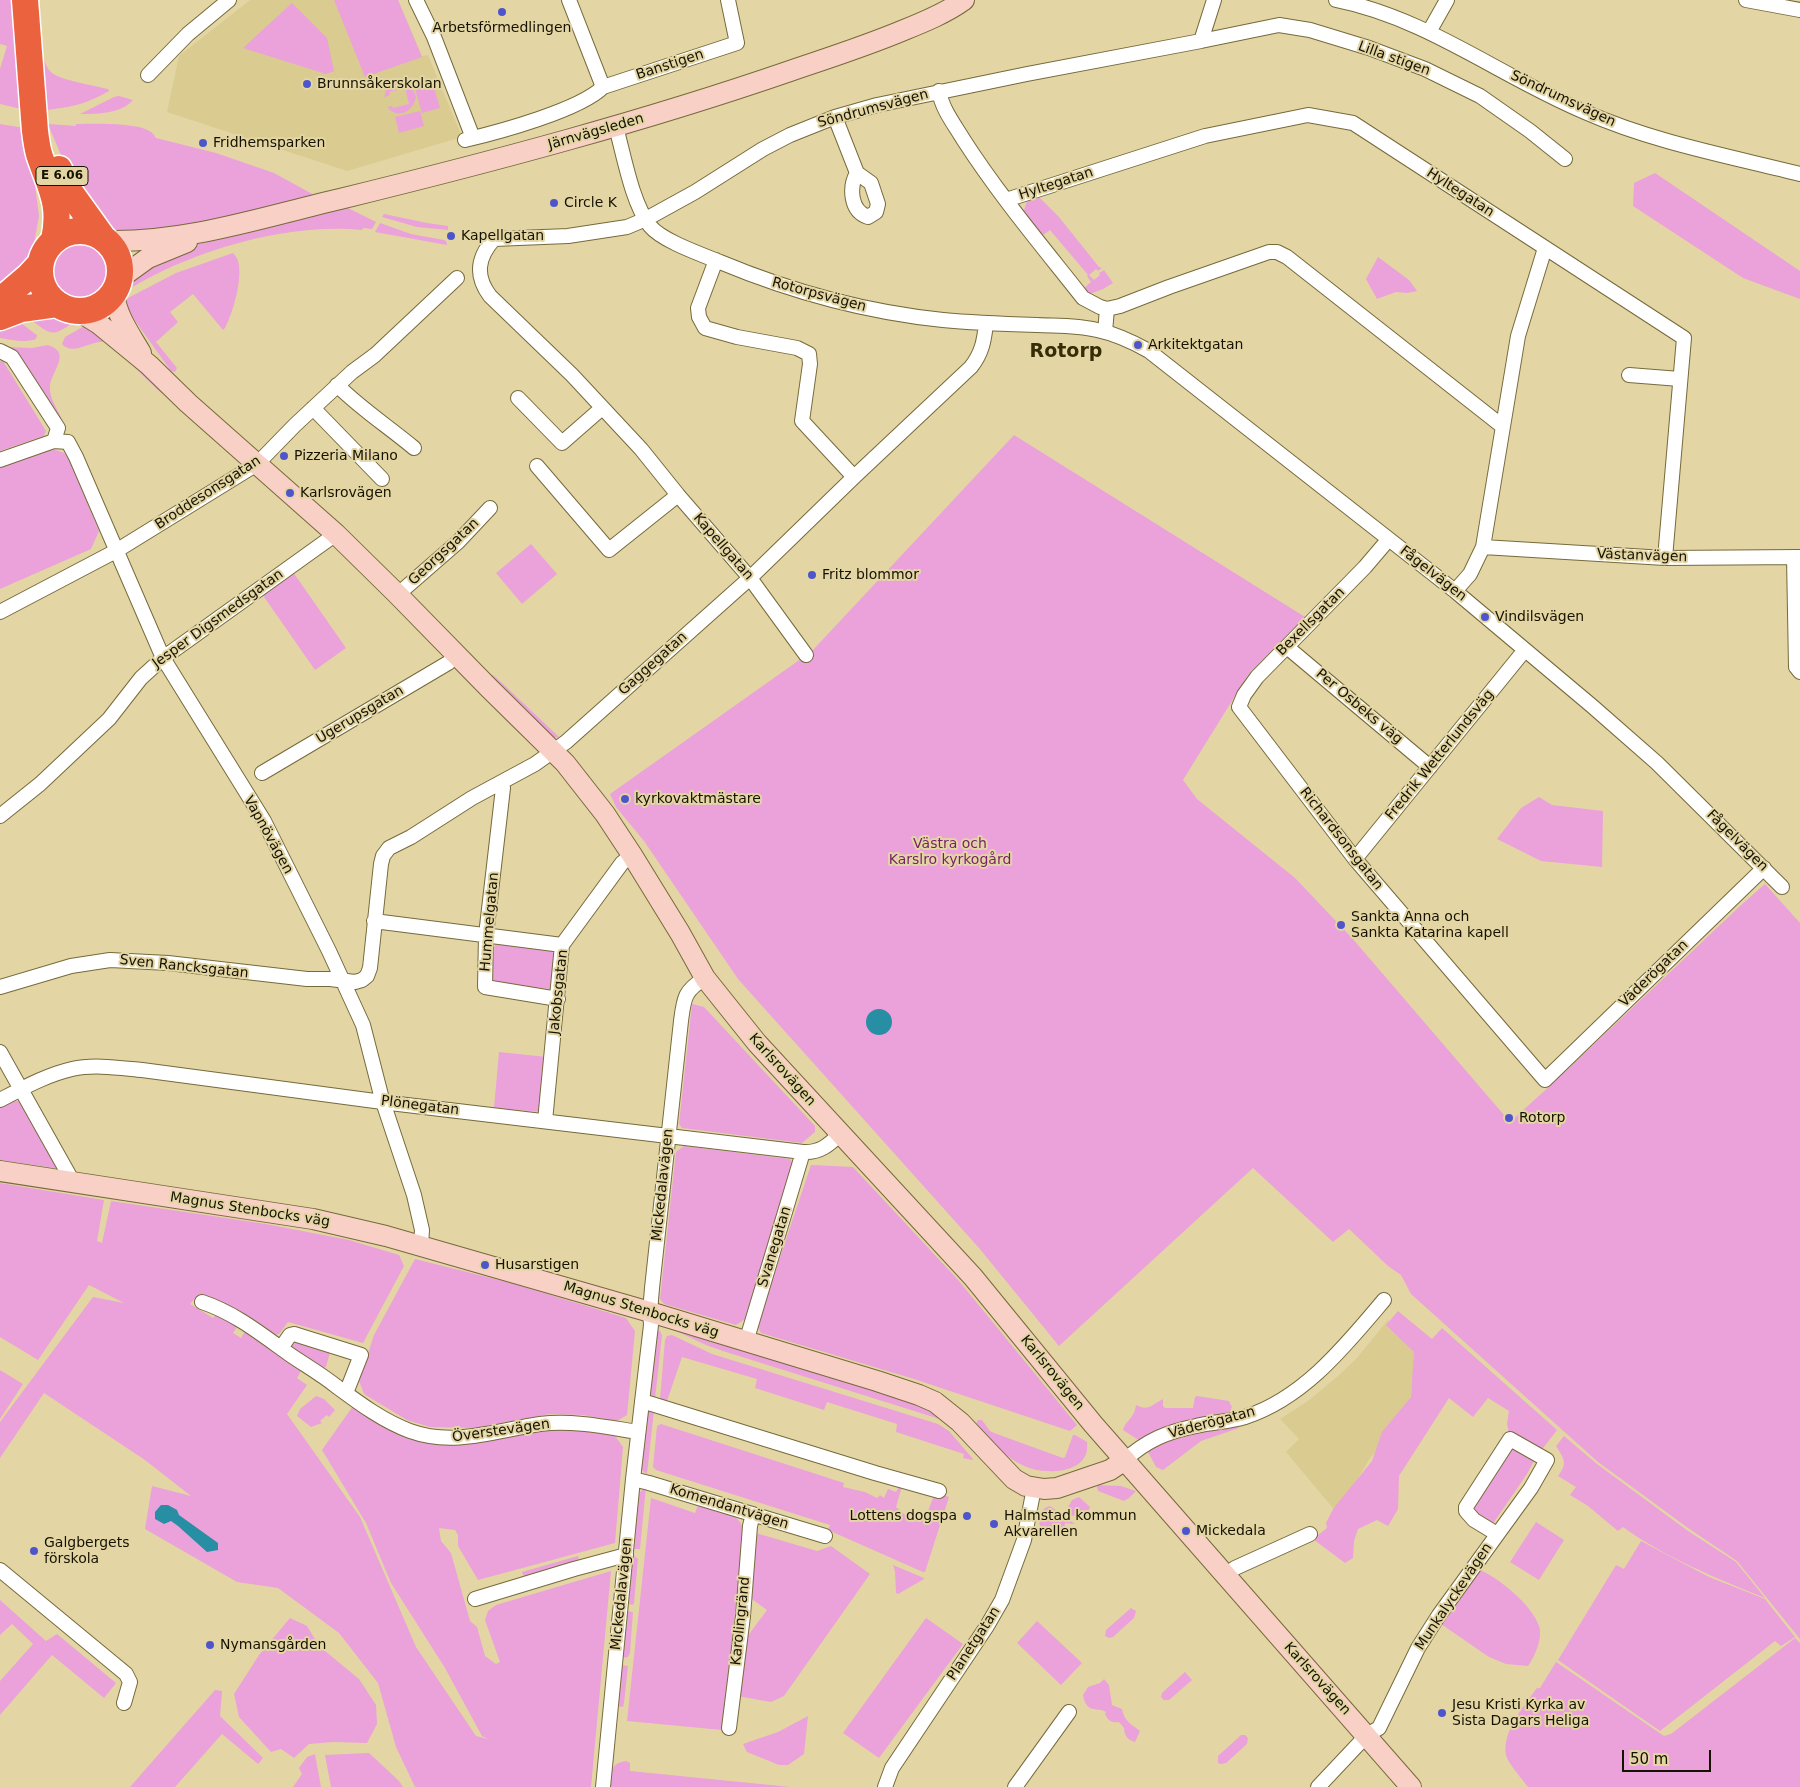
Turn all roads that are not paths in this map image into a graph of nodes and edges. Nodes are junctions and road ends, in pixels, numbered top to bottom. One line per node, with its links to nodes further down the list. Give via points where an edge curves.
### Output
1 (26, 0): 17 (highway, E 6.06)
2 (229, 0): 14 (street, via 188,34)
3 (416, 0): 15 (street, Banstigen, via 434,37 469,139 563,110)
4 (569, 0): 15 (street)
5 (728, 0): 15 (street, Banstigen, via 736,43)
6 (964, 0): 19 (street, Järnvägsleden, via 864,47)
7 (1214, 0): 13 (street)
8 (1336, 0): 12 (street, Söndrumsvägen, via 1392,16)
9 (1447, 0): 12 (street)
10 (1746, 0): 11 (street)
11 (1800, 10)
12 (1429, 32): 23 (street, Söndrumsvägen, via 1592,115 1671,142)
13 (1201, 41): 16 (street, Söndrumsvägen); 21 (street, Lilla stigen, via 1279,25 1310,30 1368,48 1425,69 1480,96)
14 (148, 75)
15 (603, 87)
16 (939, 92): 18 (street, Söndrumsvägen); 24 (street, via 941,104)
17 (35, 108): 20 (highway, E 6.06); 29 (highway, E 6.06, via 70,192)
18 (835, 117): 22 (street); 25 (street, Söndrumsvägen, via 790,134)
19 (616, 127): 25 (street, Rotorpsvägen, via 639,207); 26 (street, Järnvägsleden)
20 (38, 152): 28 (highway, E 6.06, via 57,205); 32 (highway, E 6.06, via 45,220)
21 (1565, 159)
22 (857, 173)
23 (1800, 174)
24 (1006, 200): 30 (street, Hyltegatan, via 1205,136 1308,115 1353,123); 37 (street, via 1083,298)
25 (646, 219): 27 (street, Söndrumsvägen, via 627,227 568,236); 31 (street, Rotorpsvägen, via 663,237)
26 (216, 230): 29 (street, Järnvägsleden, via 144,240); 34 (street, Järnvägsleden, via 148,258)
27 (494, 239): 48 (street, Kapellgatan, via 482,254 480,277 484,287)
28 (54, 240): 29 (highway, via 64,234 81,231); 32 (highway, E 6.06)
29 (104, 240): 34 (highway, E 6.06, via 119,261)
30 (1545, 248): 44 (street, Hyltegatan, via 1684,338); 49 (street, via 1518,336)
31 (716, 260): 39 (street, Rotorpsvägen, via 772,282 862,308); 55 (street, via 698,308 705,328 737,338 797,348 808,354 810,364 802,421)
32 (35, 269): 35 (highway, E 6.06); 36 (highway, E 6.06, via 48,296)
33 (457, 278): 45 (street, Broddesonsgatan)
34 (116, 286): 36 (highway, via 104,303 96,308); 42 (street, Karlsrovägen, via 115,305)
35 (0, 301)
36 (68, 308): 38 (highway, via 21,309); 42 (street, Karlsrovägen, via 99,324)
37 (1108, 309): 40 (street); 49 (street, via 1269,252 1277,252 1364,316)
38 (0, 317)
39 (986, 324): 40 (street, Rotorpsvägen, via 1072,326); 55 (street, Gaggegatan, via 983,347 971,367)
40 (1105, 332): 60 (street, Fågelvägen, via 1130,341 1156,356)
41 (0, 351): 50 (street, via 12,357 58,428)
42 (149, 365): 53 (street, Karlsrovägen)
43 (1628, 374): 44 (street)
44 (1680, 378): 64 (street, Hyltegatan)
45 (337, 386): 47 (street, Broddesonsgatan); 51 (street)
46 (518, 398): 48 (street, via 562,443)
47 (313, 408): 53 (street, Broddesonsgatan); 56 (street)
48 (602, 408): 57 (street, Kapellgatan, via 641,448)
49 (1502, 426): 61 (street)
50 (61, 441): 52 (street); 62 (street, Vapnövägen, via 76,457)
51 (414, 448)
52 (0, 460)
53 (257, 464): 59 (street, Karlsrovägen); 62 (street, Broddesonsgatan)
54 (537, 466): 57 (street, via 609,550)
55 (854, 477): 65 (street, Gaggegatan)
56 (382, 478)
57 (678, 495): 65 (street, Kapellgatan)
58 (490, 508): 67 (street, Georgsgatan, via 458,542 404,589)
59 (336, 534): 67 (street, Karlsrovägen); 73 (street, Jesper Digsmedsgatan)
60 (1388, 540): 66 (street, Fågelvägen); 69 (street, Bexellsgatan)
61 (1483, 547): 64 (street, Västanvägen); 66 (street, via 1470,574)
62 (116, 551): 68 (street, Broddesonsgatan); 73 (street, Vapnövägen)
63 (1797, 557): 64 (street, Västanvägen); 74 (street, via 1796,667)
64 (1665, 558)
65 (750, 578): 72 (street, Kapellgatan); 76 (street, Gaggegatan)
66 (1455, 591): 70 (street, Fågelvägen)
67 (396, 592): 71 (street, Karlsrovägen)
68 (0, 612)
69 (1287, 647): 75 (street, Bexellsgatan, via 1257,677); 77 (street, Per Osbeks väg)
70 (1524, 650): 77 (street, Fredrik Wetterlundsväg); 83 (street, Fågelvägen, via 1657,763)
71 (457, 655): 76 (street, Karlsrovägen); 78 (street, Ugerupsgatan)
72 (806, 655)
73 (163, 658): 80 (street, Jesper Digsmedsgatan, via 141,678 109,719 40,784); 89 (street, Vapnövägen, via 264,821)
74 (1800, 672)
75 (1239, 707): 82 (street, Richardsonsgatan)
76 (554, 751): 79 (street, Gaggegatan); 81 (street, Karlsrovägen, via 605,814)
77 (1430, 767): 82 (street, Fredrik Wetterlundsväg)
78 (262, 773)
79 (500, 783): 85 (street, Gaggegatan, via 389,848 381,864); 86 (street, Hummelgatan, via 503,788)
80 (0, 816)
81 (632, 856): 87 (street, Jakobsgatan, via 622,863); 88 (street, Karlsrovägen)
82 (1355, 859): 93 (street, Richardsonsgatan)
83 (1764, 868): 84 (street, Fågelvägen); 93 (street, Väderögatan)
84 (1782, 887)
85 (374, 921): 86 (street); 89 (street, Gaggegatan, via 367,976 355,982)
86 (486, 935): 87 (street); 91 (street, Hummelgatan, via 485,987)
87 (562, 945): 91 (street, Jakobsgatan)
88 (705, 978): 98 (street, Karlsrovägen, via 757,1044); 99 (street, Mickedalavägen, via 689,989 683,1004)
89 (342, 980): 90 (street, Sven Rancksgatan, via 110,960 71,966); 96 (street, Vapnövägen, via 363,1025)
90 (0, 987)
91 (558, 999): 97 (street, Jakobsgatan)
92 (0, 1052): 94 (street)
93 (1545, 1080)
94 (21, 1089): 95 (street, Plönegatan); 96 (street, Plönegatan, via 73,1069 114,1068); 102 (street)
95 (0, 1100)
96 (383, 1102): 97 (street, Plönegatan); 103 (street, Vapnövägen, via 414,1195 422,1230)
97 (545, 1121): 99 (street, Plönegatan)
98 (841, 1134): 100 (street, Plönegatan, via 824,1148); 112 (street, Karlsrovägen, via 972,1277)
99 (669, 1136): 100 (street, Plönegatan); 106 (street, Mickedalavägen)
100 (803, 1152): 107 (street, Svanegatan)
101 (0, 1172): 102 (street, Magnus Stenbocks väg)
102 (73, 1182): 103 (street, Magnus Stenbocks väg, via 313,1219)
103 (421, 1246): 106 (street, Magnus Stenbocks väg)
104 (1384, 1300): 112 (street, Väderögatan, via 1327,1363 1297,1389 1268,1407 1245,1417 1196,1426 1152,1439)
105 (202, 1302): 108 (street, Överstevägen, via 232,1314)
106 (650, 1312): 107 (street, Magnus Stenbocks väg); 110 (street, Mickedalavägen)
107 (746, 1342): 114 (street, Magnus Stenbocks väg, via 935,1402 960,1422 1014,1479)
108 (281, 1348): 109 (street, Överstevägen); 109 (street, via 294,1334 360,1355)
109 (346, 1393): 111 (street, Överstevägen, via 393,1424 436,1438 477,1436 541,1424 568,1423)
110 (642, 1401): 111 (street, Mickedalavägen); 115 (street)
111 (638, 1432): 113 (street, Mickedalavägen)
112 (1125, 1460): 114 (street, Magnus Stenbocks väg, via 1110,1470 1064,1486); 122 (street, Karlsrovägen)
113 (633, 1479): 116 (street, Komendantvägen); 120 (street, Mickedalavägen)
114 (1034, 1488): 129 (street, Planetgatan, via 1024,1540 1002,1600 892,1768)
115 (939, 1491)
116 (753, 1514): 119 (street, Komendantvägen); 126 (street, Karolingränd)
117 (1310, 1534): 122 (street)
118 (1497, 1534): 118 (street, Munkalyckevägen, via 1547,1460 1510,1439 1468,1502 1466,1512); 127 (street, Munkalyckevägen, via 1418,1648 1379,1728)
119 (825, 1536)
120 (626, 1555): 123 (street); 128 (street, Mickedalavägen)
121 (0, 1570): 124 (street, via 126,1674 130,1682)
122 (1225, 1575): 127 (street, Karlsrovägen)
123 (475, 1599)
124 (124, 1702)
125 (1069, 1712): 130 (street)
126 (729, 1728)
127 (1367, 1735): 131 (street); 132 (street, Karlsrovägen)
128 (603, 1787)
129 (885, 1787)
130 (1015, 1787)
131 (1318, 1787)
132 (1411, 1787)

